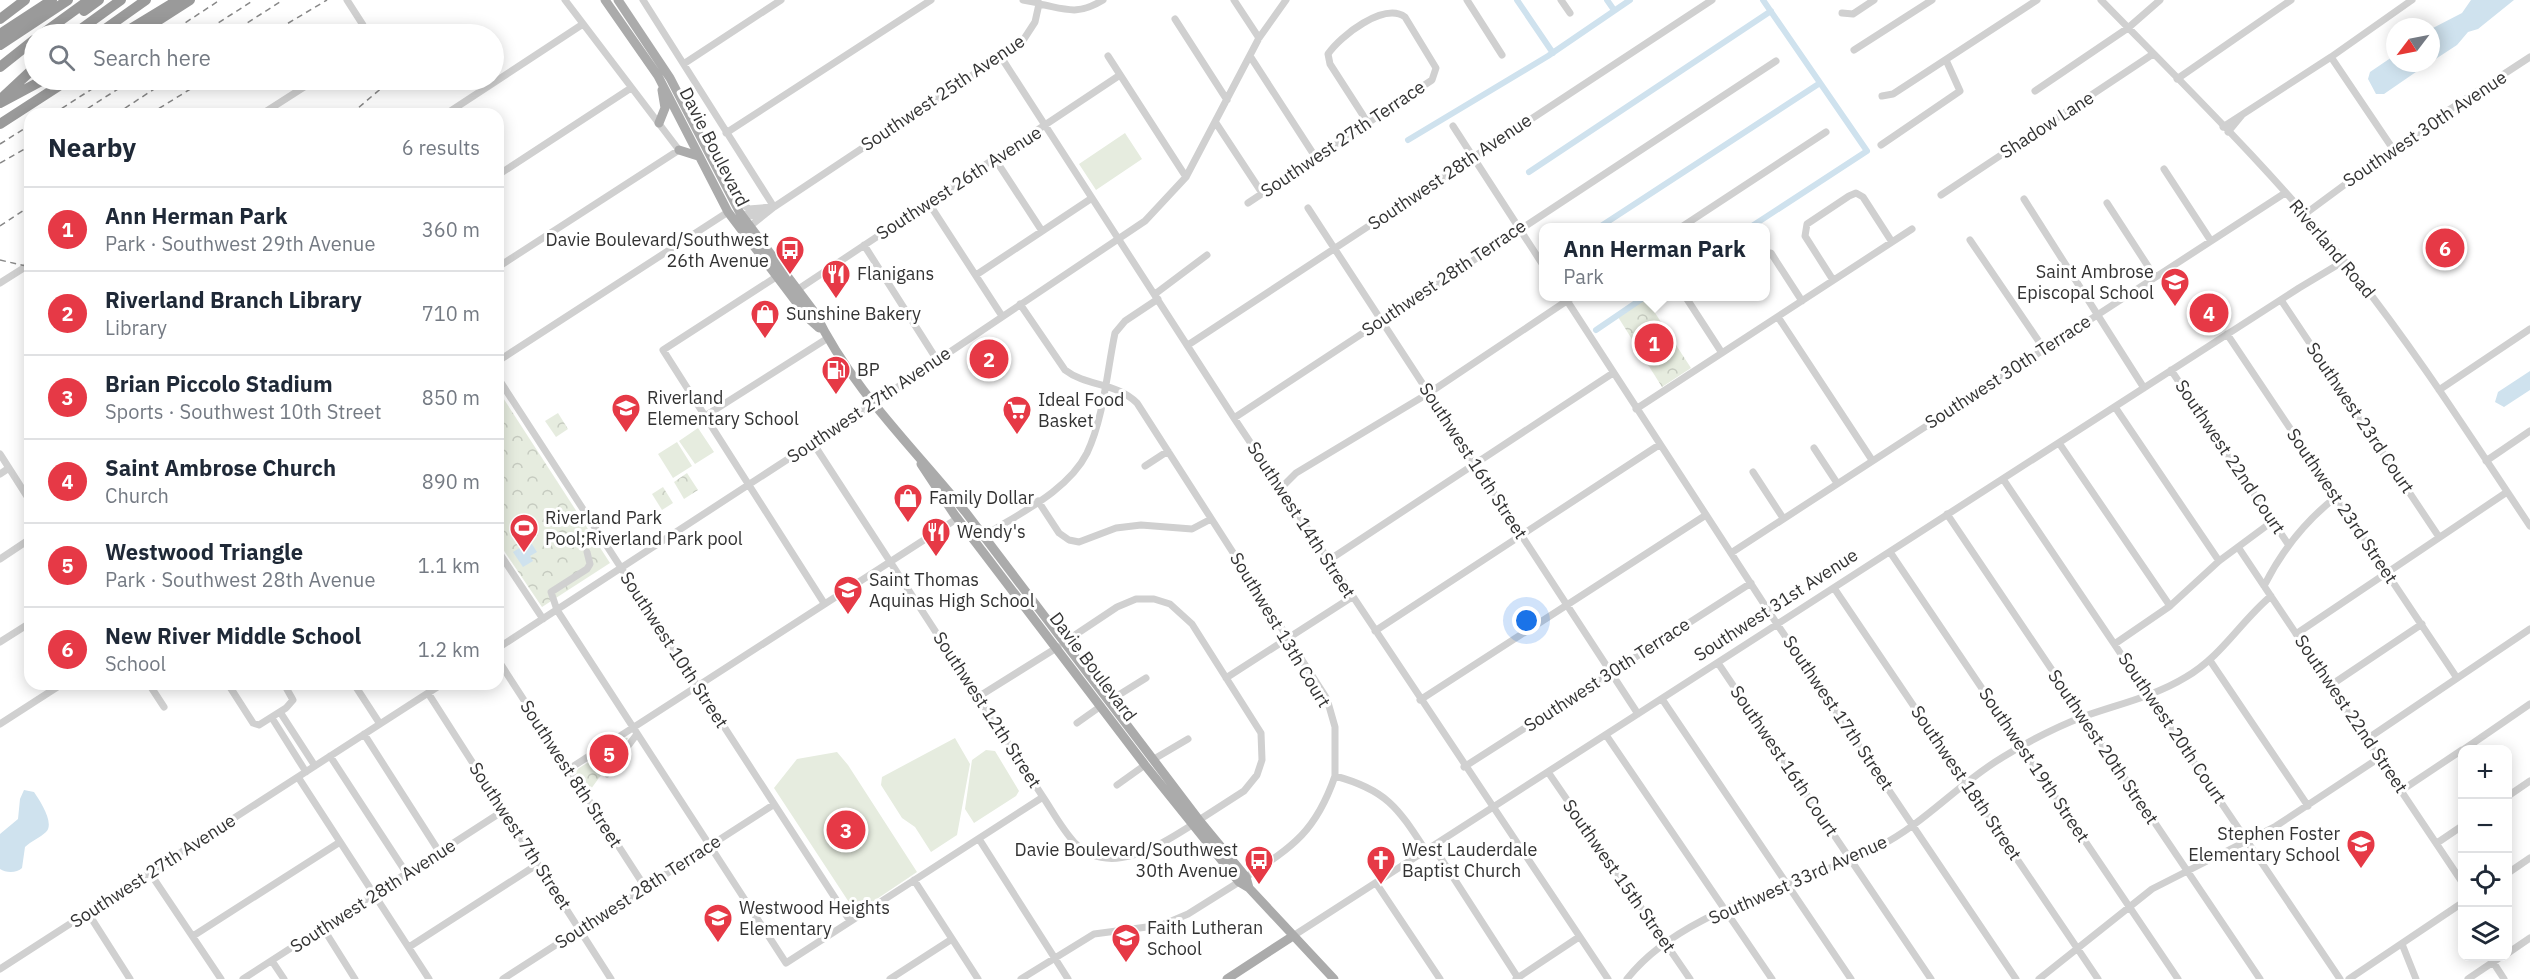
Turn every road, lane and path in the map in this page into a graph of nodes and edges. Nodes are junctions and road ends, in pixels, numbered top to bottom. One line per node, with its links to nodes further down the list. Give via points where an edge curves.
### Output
1 (25, 0): 35 (highway)
2 (52, 0): 49 (highway)
3 (68, 0): 37 (highway)
4 (89, 0): 34 (highway)
5 (99, 0): 40 (highway)
6 (121, 0): 41 (highway)
7 (146, 0): 42 (highway)
8 (178, 0): 43 (highway)
9 (190, 0): 44 (highway)
10 (347, 0): 45 (street)
11 (565, 0): 46 (street)
12 (605, 0): 71 (main road, Davie Boulevard)
13 (618, 0): 108 (main road, Davie Boulevard, via 670,78)
14 (644, 0): 66 (street)
15 (781, 0): 66 (street)
16 (931, 0): 97 (street)
17 (1023, 0): 31 (street)
18 (1103, 0): 31 (street, via 1078,11)
19 (1234, 0): 50 (street)
20 (1286, 0): 50 (street)
21 (1467, 0): 59 (street)
22 (1561, 0): 32 (street)
23 (1712, 0): 102 (street, Southwest 28th Avenue)
24 (1874, 0): 33 (street, via 1853,14)
25 (1932, 0): 54 (street)
26 (2037, 0): 63 (street)
27 (2101, 0): 47 (street, Riverland Road)
28 (2160, 0): 47 (street)
29 (2291, 0): 73 (street)
30 (2412, 0): 61 (street)
31 (1039, 2): 60 (street, Southwest 25th Avenue, via 1029,34)
32 (1570, 13)
33 (1842, 13)
34 (69, 15): 38 (highway); 39 (highway)
35 (0, 19)
36 (1175, 19): 83 (street)
37 (32, 24)
38 (55, 24)
39 (56, 24)
40 (67, 24)
41 (88, 24)
42 (112, 24)
43 (138, 24)
44 (153, 24)
45 (362, 24)
46 (583, 24): 70 (street); 75 (street)
47 (2128, 28): 55 (street, Riverland Road); 80 (street)
48 (24, 29): 52 (highway)
49 (0, 34)
50 (1259, 38): 58 (street)
51 (24, 45): 64 (highway)
52 (0, 46)
53 (24, 46): 67 (highway)
54 (1854, 51)
55 (2153, 54): 73 (street, Riverland Road); 112 (street, Shadow Lane)
56 (24, 56): 68 (highway)
57 (1108, 56): 69 (street)
58 (1250, 56): 83 (street); 103 (street)
59 (1503, 56)
60 (1001, 57): 93 (street, Southwest 14th Street); 118 (street, Southwest 25th Avenue)
61 (2331, 57): 95 (street, via 2243,113); 99 (street)
62 (2530, 57): 99 (street, Southwest 30th Avenue, via 2429,123 2418,138)
63 (1946, 60): 82 (street, via 1893,94); 98 (street, via 1960,91)
64 (0, 61)
65 (1776, 61): 126 (street, Southwest 28th Terrace)
66 (685, 63): 97 (street)
67 (0, 67)
68 (0, 75)
69 (1120, 75): 93 (street, Southwest 26th Avenue); 107 (street)
70 (504, 76)
71 (658, 76): 89 (main road, via 665,106); 101 (main road, Davie Boulevard)
72 (24, 78): 84 (highway)
73 (2177, 80): 95 (street, Riverland Road)
74 (24, 88): 81 (highway)
75 (631, 88): 89 (street); 106 (street)
76 (24, 90): 81 (highway)
77 (53, 90): 86 (highway)
78 (299, 90): 87 (street)
79 (483, 90): 88 (street)
80 (2035, 91)
81 (14, 95): 84 (highway)
82 (1882, 96)
83 (1227, 99): 90 (street, Southwest 27th Avenue)
84 (0, 102)
85 (24, 108): 92 (highway)
86 (25, 108)
87 (271, 108)
88 (455, 108)
89 (659, 123): 100 (street)
90 (1216, 123): 107 (street, Southwest 27th Avenue); 109 (street)
91 (1368, 123): 91 (street, Southwest 27th Terrace, via 1330,64 1328,54 1356,27 1390,12 1400,13 1436,68 1436,74); 103 (street, Southwest 27th Terrace)
92 (0, 124)
93 (1046, 125): 104 (street, Southwest 26th Avenue); 113 (street, Southwest 14th Street)
94 (1453, 126): 102 (street)
95 (2225, 129): 110 (street, Riverland Road)
96 (1826, 132): 124 (street)
97 (726, 133): 118 (street)
98 (1881, 145)
99 (2393, 149): 121 (street, Southwest 30th Avenue)
100 (679, 150): 101 (main road); 140 (street)
101 (698, 156): 111 (main road, Davie Boulevard)
102 (1471, 157): 126 (street); 135 (street, Southwest 28th Avenue)
103 (1316, 158): 109 (street, Southwest 27th Terrace)
104 (995, 159): 115 (street, Southwest 26th Avenue); 128 (street)
105 (2164, 169): 132 (street)
106 (504, 171)
107 (1186, 177): 130 (street, Southwest 27th Avenue, via 1144,221)
108 (722, 180): 118 (street, via 743,206 755,210); 122 (main road, Davie Boulevard)
109 (1262, 193): 116 (street, Southwest 27th Terrace)
110 (2285, 193): 121 (street, Riverland Road); 132 (street, Southwest 30th Terrace)
111 (718, 194): 120 (main road, Davie Boulevard); 122 (main road)
112 (1941, 195)
113 (1092, 198): 128 (street); 130 (street, Southwest 14th Street)
114 (2024, 199): 155 (street)
115 (928, 202): 134 (street, Southwest 26th Avenue); 142 (street)
116 (1248, 203)
117 (2107, 203): 144 (street)
118 (774, 207): 123 (street, Southwest 25th Avenue)
119 (1308, 208): 135 (street, Southwest 16th Street)
120 (728, 212): 129 (main road); 143 (main road, Davie Boulevard); 165 (street)
121 (2303, 212): 139 (street, Riverland Road)
122 (740, 213): 123 (street); 125 (main road, Davie Boulevard)
123 (766, 214): 125 (street, Southwest 25th Avenue)
124 (1688, 223)
125 (749, 227): 129 (main road, Davie Boulevard)
126 (1519, 228): 138 (street); 158 (street, Southwest 28th Terrace)
127 (1912, 229): 133 (street)
128 (1042, 231): 142 (street)
129 (757, 237): 147 (main road, Davie Boulevard)
130 (1119, 239): 148 (street, Southwest 14th Street); 154 (street, Southwest 27th Avenue)
131 (1970, 240): 163 (street)
132 (2211, 241): 144 (street, Southwest 30th Terrace)
133 (1892, 242): 145 (street); 145 (street, via 1863,197 1856,194 1807,224 1805,236)
134 (864, 245): 147 (street, Southwest 26th Avenue); 166 (street)
135 (1334, 249): 158 (street, Southwest 16th Street); 162 (street, Southwest 28th Avenue)
136 (1770, 253): 153 (street)
137 (1207, 255): 148 (street)
138 (1539, 259)
139 (2344, 261): 149 (street, Southwest 31st Avenue); 172 (street, Riverland Road)
140 (504, 263)
141 (24, 268): 146 (street)
142 (976, 275): 156 (street)
143 (776, 277): 161 (main road, Davie Boulevard, via 808,319); 177 (street, via 663,350)
144 (2155, 277): 155 (street, Southwest 30th Terrace)
145 (1833, 280): 153 (street)
146 (0, 283)
147 (797, 290): 161 (main road, Davie Boulevard)
148 (1157, 296): 162 (street, Southwest 14th Street); 169 (street, via 1115,333)
149 (2281, 300): 160 (street, Southwest 31st Avenue); 211 (street, Southwest 23rd Court)
150 (1562, 301): 173 (street)
151 (1566, 301): 168 (street, Southwest 17th Street)
152 (1688, 301): 164 (street)
153 (1802, 301): 157 (street)
154 (1020, 304): 156 (street, Southwest 27th Avenue); 169 (street, Southwest 13th Court, via 1065,370 1075,378)
155 (2099, 313): 163 (street, Southwest 30th Terrace); 171 (street)
156 (1002, 316): 166 (street, Southwest 27th Avenue)
157 (1778, 317): 164 (street); 187 (street)
158 (1381, 320): 173 (street, Southwest 16th Street); 178 (street, Southwest 28th Terrace)
159 (2530, 329): 172 (street)
160 (2227, 334): 167 (street, Southwest 31st Avenue); 200 (street, Southwest 23rd Street)
161 (826, 335): 174 (main road, Davie Boulevard); 177 (street)
162 (1188, 345): 178 (street, Southwest 14th Street)
163 (2044, 349): 187 (street, Southwest 30th Terrace)
164 (1722, 353): 176 (street)
165 (504, 358)
166 (937, 360): 174 (street, Southwest 27th Avenue)
167 (2171, 370): 171 (street, Southwest 31st Avenue); 207 (street, Southwest 22nd Court)
168 (1613, 374): 176 (street, Southwest 17th Street); 189 (street)
169 (1104, 386): 184 (street, Southwest 13th Court, via 1126,392 1137,403); 201 (street, via 1086,454 1067,478)
170 (504, 387): 223 (street, Southwest 10th Street)
171 (2144, 388): 175 (street, Southwest 31st Avenue)
172 (2439, 390): 188 (street, Riverland Road)
173 (1429, 393): 189 (street, Southwest 16th Street); 197 (street, via 1296,473)
174 (874, 403): 180 (street, Southwest 27th Avenue); 186 (main road, Davie Boulevard)
175 (2115, 407): 181 (street, Southwest 31st Avenue); 222 (street)
176 (1636, 409): 182 (street, Southwest 17th Street)
177 (705, 416): 196 (street)
178 (1234, 418): 197 (street, Southwest 14th Street)
179 (2530, 431): 188 (street)
180 (813, 443): 196 (street, Southwest 27th Avenue); 221 (street, Southwest 12th Street)
181 (2059, 443): 194 (street, Southwest 31st Avenue); 232 (street)
182 (1659, 444): 203 (street, Southwest 17th Street); 209 (street)
183 (1814, 448): 195 (street)
184 (1168, 451): 190 (street); 206 (street, Southwest 13th Court)
185 (0, 454): 191 (street)
186 (918, 459): 204 (main road, Davie Boulevard); 210 (main road, Davie Boulevard, via 936,475)
187 (1872, 460): 195 (street, Southwest 30th Terrace)
188 (2486, 461): 199 (street, Riverland Road)
189 (1475, 465): 209 (street, Southwest 16th Street); 220 (street)
190 (1145, 466)
191 (9, 468): 193 (street); 198 (street)
192 (1753, 472): 205 (street)
193 (0, 474)
194 (2003, 478): 202 (street, Southwest 31st Avenue); 243 (street, Southwest 20th Court)
195 (1837, 483): 205 (street, Southwest 30th Terrace)
196 (749, 484): 223 (street, Southwest 27th Avenue); 230 (street)
197 (1281, 488): 220 (street, Southwest 14th Street)
198 (24, 492)
199 (2507, 492): 208 (street, Riverland Road); 211 (street)
200 (2336, 497): 213 (street, via 2313,515); 224 (street, Southwest 23rd Street)
201 (1038, 501): 206 (street, via 1059,533 1079,542 1116,528 1141,525 1192,529); 210 (street)
202 (1947, 514): 216 (street, Southwest 31st Avenue); 271 (street, Southwest 20th Street)
203 (1706, 515): 217 (street, Southwest 17th Street); 231 (street)
204 (958, 518): 210 (main road, via 968,519); 221 (street); 245 (main road, Davie Boulevard)
205 (1783, 518): 217 (street, Southwest 30th Terrace)
206 (1211, 519): 241 (street, Southwest 13th Court)
207 (2273, 521): 213 (street, Southwest 22nd Court); 214 (street)
208 (2530, 526)
209 (1522, 535): 231 (street, Southwest 16th Street); 239 (street)
210 (984, 536): 245 (main road, Davie Boulevard)
211 (2439, 537): 224 (street)
212 (24, 543): 218 (street)
213 (2288, 544): 226 (street)
214 (2238, 547): 222 (street); 226 (street, Southwest 22nd Street)
215 (587, 552): 233 (street, via 587,569 551,592)
216 (1890, 552): 227 (street, Southwest 31st Avenue); 282 (street, Southwest 19th Street)
217 (1731, 553): 225 (street, Southwest 17th Street)
218 (0, 559)
219 (504, 560): 234 (street)
220 (1329, 560): 229 (street, Southwest 14th Street)
221 (890, 561): 230 (street); 263 (street, Southwest 12th Street)
222 (2219, 561): 232 (street)
223 (622, 568): 233 (street, Southwest 27th Avenue); 253 (street, Southwest 10th Street)
224 (2386, 572): 236 (street, Southwest 23rd Street); 240 (street)
225 (1751, 583): 235 (street, Southwest 17th Street); 249 (street, Southwest 30th Terrace)
226 (2264, 586): 228 (street, Southwest 22nd Street)
227 (1834, 588): 235 (street, Southwest 31st Avenue); 297 (street, Southwest 18th Street)
228 (2271, 596): 240 (street, Southwest 22nd Street); 246 (street, Southwest 33rd Avenue, via 2250,613)
229 (1352, 597): 239 (street, Southwest 14th Street); 241 (street)
230 (824, 603): 253 (street)
231 (1567, 605): 249 (street, Southwest 16th Street); 265 (street)
232 (2170, 606): 243 (street)
233 (557, 610): 234 (street, Southwest 27th Avenue); 276 (street)
234 (543, 619): 244 (street, Southwest 27th Avenue)
235 (1778, 624): 247 (street, Southwest 31st Avenue); 307 (street, Southwest 17th Street)
236 (2422, 624): 252 (street, Southwest 23rd Street); 254 (street)
237 (24, 627): 242 (street)
238 (2530, 628): 252 (street)
239 (1375, 631): 265 (street, Southwest 14th Street)
240 (2296, 634): 254 (street, Southwest 22nd Street)
241 (1289, 638): 251 (street); 294 (street, Southwest 13th Court, via 1327,699 1335,727)
242 (0, 642)
243 (2115, 643): 262 (street, Southwest 20th Court)
244 (504, 644)
245 (1062, 644): 251 (street, via 1117,607 1136,599 1162,601 1183,615); 263 (street); 266 (main road, Davie Boulevard); 266 (main road, Davie Boulevard, via 1084,684)
246 (2211, 662): 262 (street, Southwest 33rd Avenue); 303 (street)
247 (1718, 663): 264 (street, Southwest 31st Avenue); 318 (street, Southwest 16th Court)
248 (504, 669): 290 (street, Southwest 8th Street)
249 (1611, 672): 270 (street, Southwest 16th Street); 289 (street, Southwest 30th Terrace)
250 (1146, 678): 266 (street)
251 (1226, 678): 306 (street, Southwest 12th Street, via 1261,733 1262,760 1257,775 1244,791)
252 (2457, 678): 280 (street)
253 (697, 685): 276 (street); 302 (street, Southwest 10th Street)
254 (2331, 685): 280 (street, Southwest 22nd Street)
255 (53, 690): 274 (street)
256 (153, 690): 268 (street)
257 (232, 690): 272 (street, via 253,723 259,725)
258 (287, 690): 269 (street, via 292,700)
259 (358, 690): 275 (street)
260 (430, 690): 275 (street, Southwest 27th Avenue)
261 (432, 690): 305 (street, Southwest 7th Street)
262 (2150, 694): 271 (street, Southwest 33rd Avenue); 310 (street, Southwest 20th Court)
263 (978, 697): 301 (street, Southwest 12th Street)
264 (1662, 699): 270 (street, Southwest 31st Avenue); 328 (street)
265 (1420, 700): 289 (street, Southwest 14th Street)
266 (1105, 703): 273 (street); 286 (main road, Davie Boulevard); 287 (main road, Davie Boulevard)
267 (2530, 704): 281 (street)
268 (164, 707)
269 (280, 712): 272 (street); 288 (street)
270 (1638, 714): 278 (street, Southwest 31st Avenue)
271 (2083, 717): 282 (street, Southwest 33rd Avenue); 320 (street, Southwest 20th Street)
272 (272, 718): 291 (street)
273 (1077, 723)
274 (0, 724)
275 (380, 724): 277 (street, Southwest 27th Avenue)
276 (635, 730): 290 (street); 293 (street); 313 (street)
277 (364, 734): 284 (street, Southwest 27th Avenue); 316 (street)
278 (1606, 735): 292 (street, Southwest 31st Avenue); 333 (street)
279 (1188, 739): 286 (street)
280 (2367, 739): 285 (street, Southwest 22nd Street)
281 (2470, 745)
282 (2020, 746): 297 (street, Southwest 33rd Avenue); 331 (street, Southwest 19th Street)
283 (2458, 753): 299 (street)
284 (330, 756): 288 (street, Southwest 27th Avenue); 323 (street)
285 (2379, 758): 299 (street, Southwest 22nd Street); 303 (street)
286 (1154, 759): 306 (main road, Davie Boulevard)
287 (1145, 765): 298 (street); 306 (main road, Davie Boulevard)
288 (315, 766): 291 (street, Southwest 27th Avenue)
289 (1464, 767): 304 (street, Southwest 14th Street)
290 (569, 769): 329 (street, Southwest 8th Street)
291 (306, 772): 295 (street, Southwest 27th Avenue)
292 (1548, 772): 304 (street, Southwest 31st Avenue); 343 (street, Southwest 15th Street)
293 (607, 774)
294 (1335, 776): 315 (street, via 1385,795); 326 (street, via 1326,803 1299,841)
295 (298, 777): 311 (street); 322 (street, Southwest 27th Avenue)
296 (2530, 781): 300 (street)
297 (1966, 783): 307 (street, Southwest 33rd Avenue); 345 (street, Southwest 18th Street)
298 (1117, 785)
299 (2402, 790): 312 (street, Southwest 22nd Street)
300 (2512, 793)
301 (1042, 797): 306 (street, Southwest 12th Street, via 1076,844 1094,854 1115,858 1154,849); 309 (street)
302 (773, 805): 313 (street, Southwest 28th Terrace); 335 (street, Southwest 10th Street)
303 (2308, 806): 310 (street)
304 (1492, 808): 314 (street, Southwest 31st Avenue); 340 (street, Southwest 14th Street)
305 (503, 811): 316 (street, Southwest 28th Avenue); 319 (street, Southwest 7th Street)
306 (1196, 822): 326 (main road, Davie Boulevard); 326 (main road, Davie Boulevard, via 1221,848)
307 (1913, 825): 318 (street, Southwest 33rd Avenue); 375 (street, Southwest 17th Street)
308 (2458, 829): 312 (street)
309 (979, 839): 325 (street); 348 (street)
310 (2247, 841): 320 (street); 380 (street, Southwest 20th Court)
311 (340, 842): 330 (street); 338 (street)
312 (2437, 843): 324 (street, Southwest 22nd Street)
313 (709, 845): 329 (street, Southwest 28th Terrace); 335 (street, via 786,963)
314 (1433, 846): 315 (street, Southwest 31st Avenue); 353 (street)
315 (1426, 851): 327 (street, Southwest 31st Avenue)
316 (440, 854): 323 (street, Southwest 28th Avenue)
317 (2530, 858): 321 (street)
318 (1851, 859): 328 (street, Southwest 33rd Avenue); 374 (street, Southwest 16th Court)
319 (538, 864): 337 (street, Southwest 7th Street); 346 (street)
320 (2186, 870): 331 (street); 379 (street, Southwest 20th Street)
321 (2512, 870)
322 (150, 873): 334 (street, Southwest 27th Avenue); 338 (street)
323 (407, 874): 330 (street, Southwest 28th Avenue)
324 (2458, 874)
325 (914, 880): 335 (street); 342 (street)
326 (1243, 880): 339 (main road, Davie Boulevard); 348 (street, via 1162,926 1094,934)
327 (1376, 883): 339 (street, Southwest 31st Avenue); 368 (street)
328 (1788, 884): 333 (street, Southwest 33rd Avenue); 373 (street)
329 (645, 887): 337 (street, Southwest 28th Terrace)
330 (375, 895): 336 (street, Southwest 28th Avenue); 346 (street)
331 (2128, 906): 345 (street); 378 (street, Southwest 19th Street)
332 (2458, 906): 344 (street)
333 (1725, 909): 343 (street, Southwest 33rd Avenue); 372 (street)
334 (88, 914): 351 (street, Southwest 27th Avenue); 354 (street)
335 (850, 921)
336 (323, 928): 349 (street, Southwest 28th Avenue); 358 (street)
337 (580, 929): 360 (street, Southwest 28th Terrace); 361 (street, Southwest 7th Street)
338 (193, 936): 355 (street)
339 (1293, 936): 352 (main road, Southwest 31st Avenue); 367 (main road, Davie Boulevard)
340 (1579, 937): 353 (street); 369 (street, Southwest 14th Street)
341 (2530, 938): 347 (street)
342 (952, 939): 362 (street); 363 (street)
343 (1666, 943): 370 (street, Southwest 33rd Avenue); 371 (street, Southwest 15th Street)
344 (2402, 944): 381 (street); 382 (street)
345 (2077, 947): 376 (street); 377 (street, Southwest 18th Street)
346 (409, 948): 359 (street)
347 (2512, 950)
348 (1054, 958): 364 (street); 365 (street)
349 (272, 961): 356 (street, Southwest 28th Avenue); 357 (street)
350 (2493, 962): 383 (street); 384 (street)
351 (0, 969)
352 (1240, 975): 366 (main road, Southwest 31st Avenue)
353 (1517, 978)
354 (130, 979)
355 (221, 979)
356 (243, 979)
357 (284, 979)
358 (355, 979)
359 (429, 979)
360 (503, 979)
361 (611, 979)
362 (890, 979)
363 (978, 979)
364 (1021, 979)
365 (1068, 979)
366 (1227, 979)
367 (1334, 979)
368 (1440, 979)
369 (1608, 979)
370 (1627, 979)
371 (1690, 979)
372 (1772, 979)
373 (1851, 979)
374 (1931, 979)
375 (2016, 979)
376 (2039, 979)
377 (2098, 979)
378 (2178, 979)
379 (2260, 979)
380 (2340, 979)
381 (2349, 979)
382 (2416, 979)
383 (2468, 979)
384 (2504, 979)

